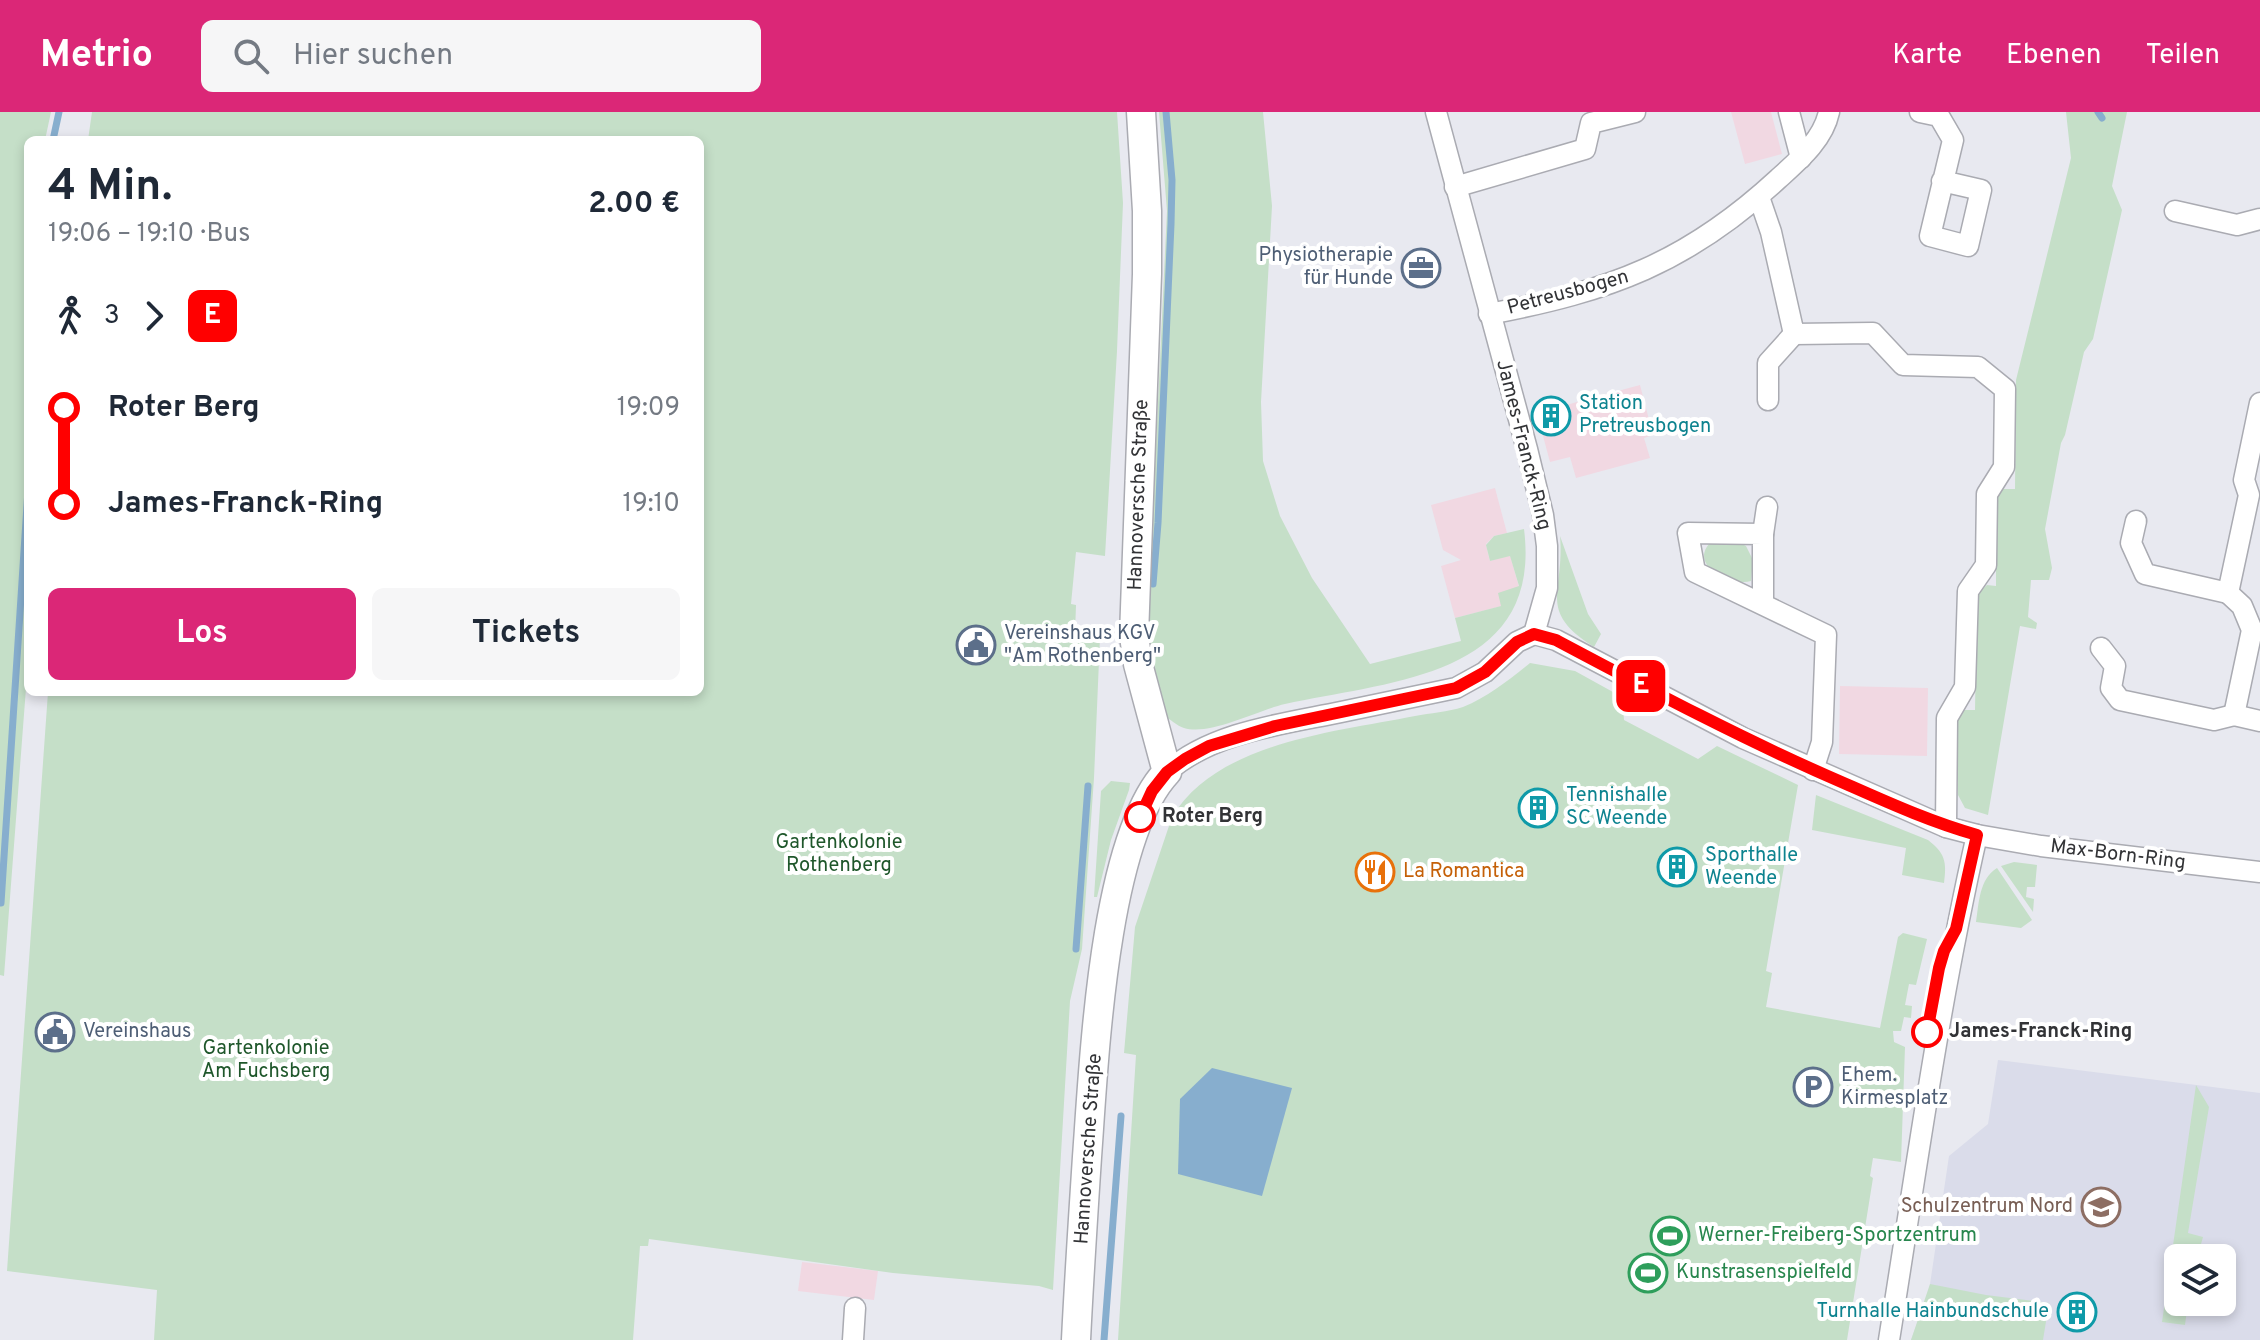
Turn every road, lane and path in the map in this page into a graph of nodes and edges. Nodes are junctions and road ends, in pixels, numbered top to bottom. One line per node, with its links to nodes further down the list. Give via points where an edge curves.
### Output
1 (1141, 112): 28 (street, Hannoversche Straße, via 1147,274 1134,636)
2 (1436, 112): 10 (street, James-Franck-Ring)
3 (1635, 112): 7 (street)
4 (1789, 112): 8 (street)
5 (1829, 112): 8 (street, Petreusbogen, via 1826,128)
6 (1920, 112): 9 (street, via 1939,116 1953,140)
7 (1589, 118): 10 (street, via 1585,149)
8 (1801, 158): 11 (street, Petreusbogen)
9 (1942, 181)
10 (1455, 187): 14 (street, James-Franck-Ring)
11 (1759, 197): 14 (street, Petreusbogen, via 1702,240 1644,272); 15 (street)
12 (2175, 211): 13 (street, via 2237,225)
13 (2260, 219)
14 (1489, 314): 23 (street, James-Franck-Ring, via 1527,449 1547,546 1547,588)
15 (1794, 334): 16 (street, via 1768,363); 29 (street, via 1873,333 1903,365 1978,367 2005,389 2004,467 1987,494 1986,565 1968,591 1965,687 1947,718)
16 (1768, 400)
17 (2260, 403): 21 (street, via 2244,480 2249,495)
18 (1767, 507): 20 (street)
19 (2136, 521): 21 (street, via 2131,543 2145,574)
20 (1763, 534): 22 (street); 22 (street, via 1688,533 1695,572)
21 (2228, 593): 25 (street, via 2242,606 2252,630)
22 (1763, 604): 27 (street, via 1826,635 1822,742)
23 (1534, 634): 27 (street, via 1556,640); 28 (street, via 1456,688 1252,732 1209,746)
24 (2101, 648): 25 (street, via 2115,666 2111,688 2120,700 2214,720)
25 (2234, 715): 26 (street)
26 (2260, 721)
27 (1813, 770): 29 (street)
28 (1167, 772): 34 (street, Hannoversche Straße, via 1140,817 1114,906 1095,1056)
29 (1946, 827): 30 (street)
30 (1977, 835): 31 (street, Max-Born-Ring); 35 (street, via 1929,1076)
31 (2260, 872)
32 (855, 1308): 33 (street)
33 (853, 1340)
34 (1076, 1340)
35 (1889, 1340)

